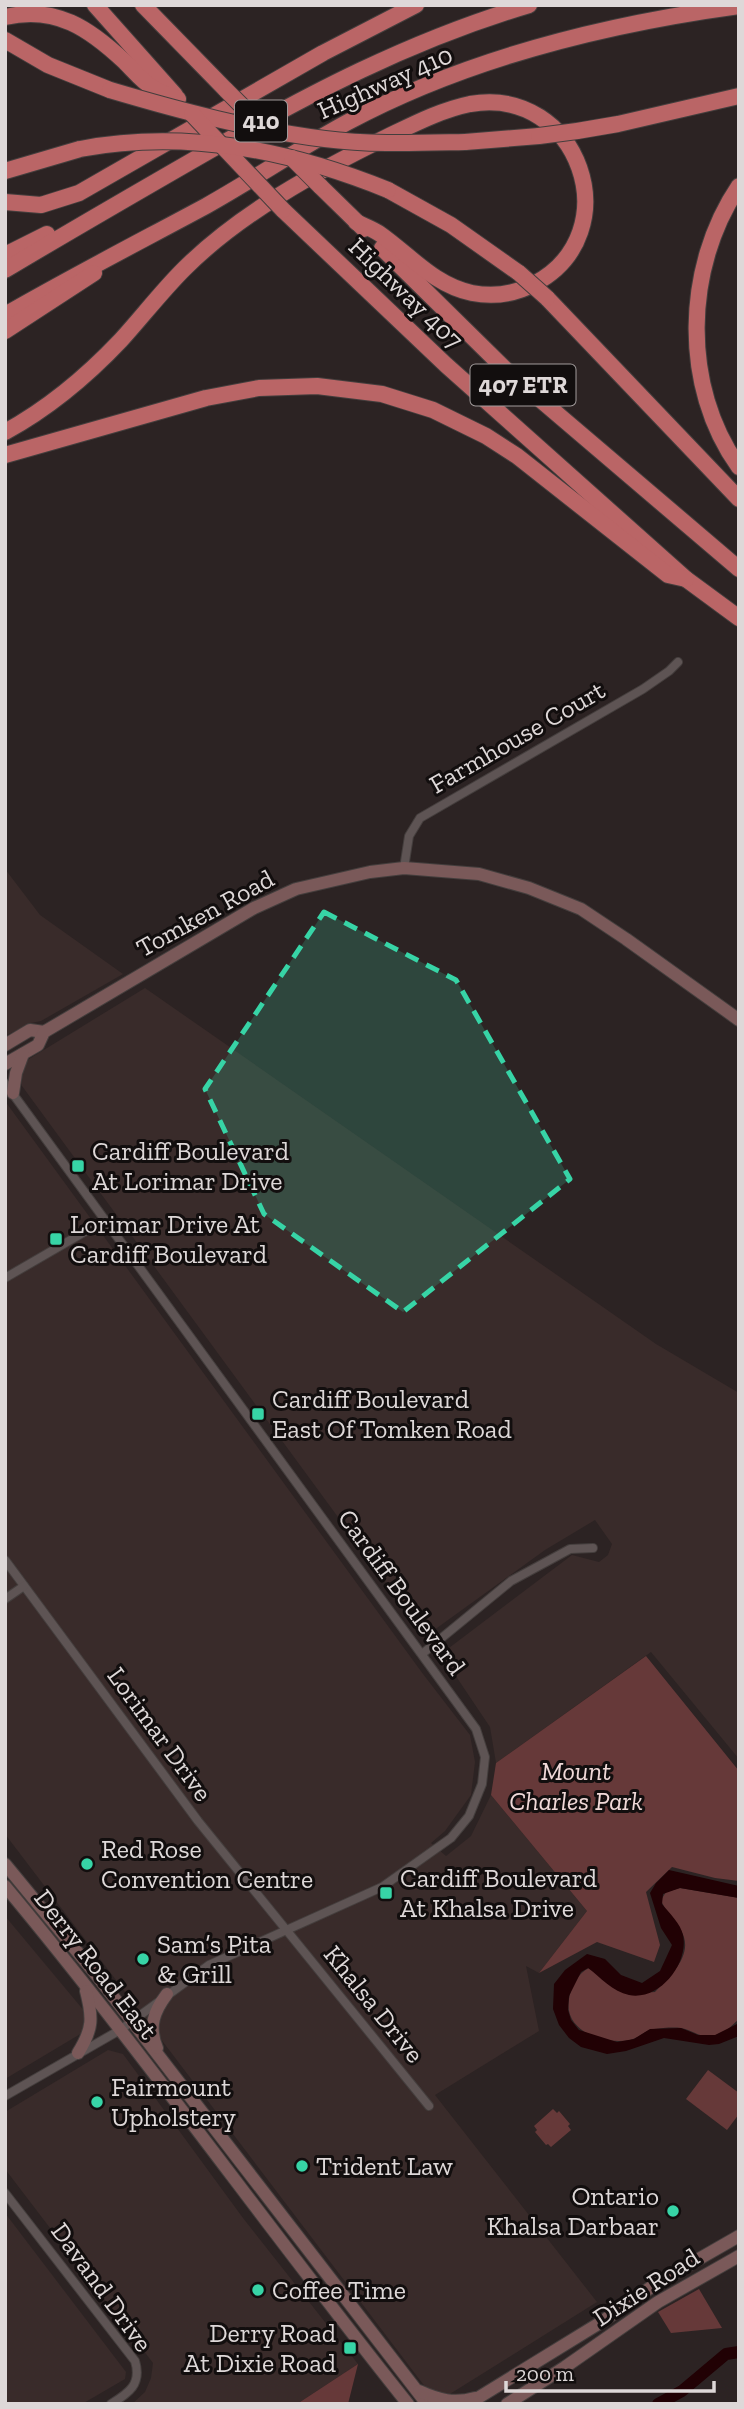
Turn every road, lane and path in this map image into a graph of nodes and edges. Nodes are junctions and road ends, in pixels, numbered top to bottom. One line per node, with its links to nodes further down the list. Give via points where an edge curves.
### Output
1 (95, 5): 9 (highway, Highway 407 / 407 ETR)
2 (143, 5): 14 (highway, Highway 407 / 407 ETR, bridge)
3 (416, 5): 12 (highway, via 79,193 41,205)
4 (529, 5): 13 (highway, Highway 410 / 410, via 364,67)
5 (739, 6): 15 (highway, Highway 410 / 410, via 681,14 530,50 408,94 348,121)
6 (5, 17): 9 (highway, via 30,12 69,21 114,52 152,88)
7 (5, 40): 8 (highway, bridge, via 48,65 110,90 205,117 275,132 378,143 539,136 618,124)
8 (739, 96)
9 (178, 99): 25 (highway, Highway 407 / 407 ETR, bridge, via 283,210 446,365)
10 (5, 171): 23 (highway, bridge, via 101,145 167,142 248,147 316,163 388,190 452,225 547,298)
11 (739, 186): 22 (highway, via 720,219 706,259 697,335 707,401 718,432)
12 (5, 202)
13 (89, 219): 16 (highway); 17 (highway, Highway 410 / 410)
14 (356, 222): 20 (highway, via 378,232 448,285 473,293 506,294 547,276 569,253 583,217 584,181 562,135 525,109 483,102 418,122 354,153 234,226 183,270 81,379 46,408); 24 (highway, Highway 407 / 407 ETR, via 508,372)
15 (118, 254): 18 (highway, Highway 410 / 410); 19 (highway)
16 (5, 255)
17 (5, 270)
18 (5, 315)
19 (5, 331)
20 (5, 432)
21 (5, 455): 25 (highway, via 206,398 259,388 317,386 382,394 433,410 486,436 668,575)
22 (739, 467)
23 (739, 499)
24 (739, 569)
25 (686, 579): 26 (highway, Highway 407 / 407 ETR)
26 (739, 618)
27 (678, 662): 28 (street, Farmhouse Court, via 643,689 420,818 409,836)
28 (404, 868): 29 (main road, Tomken Road, via 479,874 581,909); 30 (main road, Tomken Road, via 296,889 254,908)
29 (739, 1020)
30 (44, 1032): 31 (main road, Tomken Road, via 30,1030); 32 (main road, Tomken Road, via 38,1045)
31 (5, 1045)
32 (23, 1054): 33 (main road, Tomken Road); 34 (main road)
33 (5, 1064)
34 (9, 1088): 35 (street, Cardiff Boulevard)
35 (105, 1220): 36 (street); 41 (street, Cardiff Boulevard)
36 (5, 1278)
37 (593, 1549): 41 (street, via 570,1549 510,1581)
38 (5, 1560): 39 (street, Lorimar Drive)
39 (24, 1586): 40 (street); 44 (street, Lorimar Drive, via 198,1821)
40 (5, 1599)
41 (422, 1654): 44 (street, Cardiff Boulevard, via 481,1738 485,1766 474,1807 451,1838 393,1880)
42 (5, 1864): 47 (main road, Derry Road East)
43 (5, 1886): 45 (main road, Derry Road East)
44 (287, 1928): 46 (street, Cardiff Boulevard, via 224,1956); 52 (street, Khalsa Drive)
45 (84, 1984): 48 (main road, Derry Road East); 49 (main road, via 92,2022)
46 (167, 1994): 47 (street, Cardiff Boulevard); 50 (main road, via 152,2021)
47 (132, 2022): 48 (street, Cardiff Boulevard); 50 (main road, Derry Road East)
48 (120, 2030): 49 (street, Cardiff Boulevard); 56 (main road, Derry Road East)
49 (78, 2053): 51 (street, Cardiff Boulevard)
50 (161, 2058): 57 (main road, Derry Road East)
51 (5, 2096)
52 (429, 2106)
53 (5, 2193): 59 (street, Davand Drive, via 135,2361 138,2372 133,2388)
54 (739, 2236): 58 (main road, Dixie Road)
55 (739, 2256): 63 (main road, Dixie Road, via 658,2302)
56 (388, 2379): 60 (main road); 61 (main road, Derry Road East)
57 (416, 2389): 58 (main road, via 448,2402); 62 (main road, Derry Road East)
58 (472, 2401)
59 (111, 2404)
60 (396, 2404)
61 (408, 2404)
62 (427, 2404)
63 (507, 2404)

